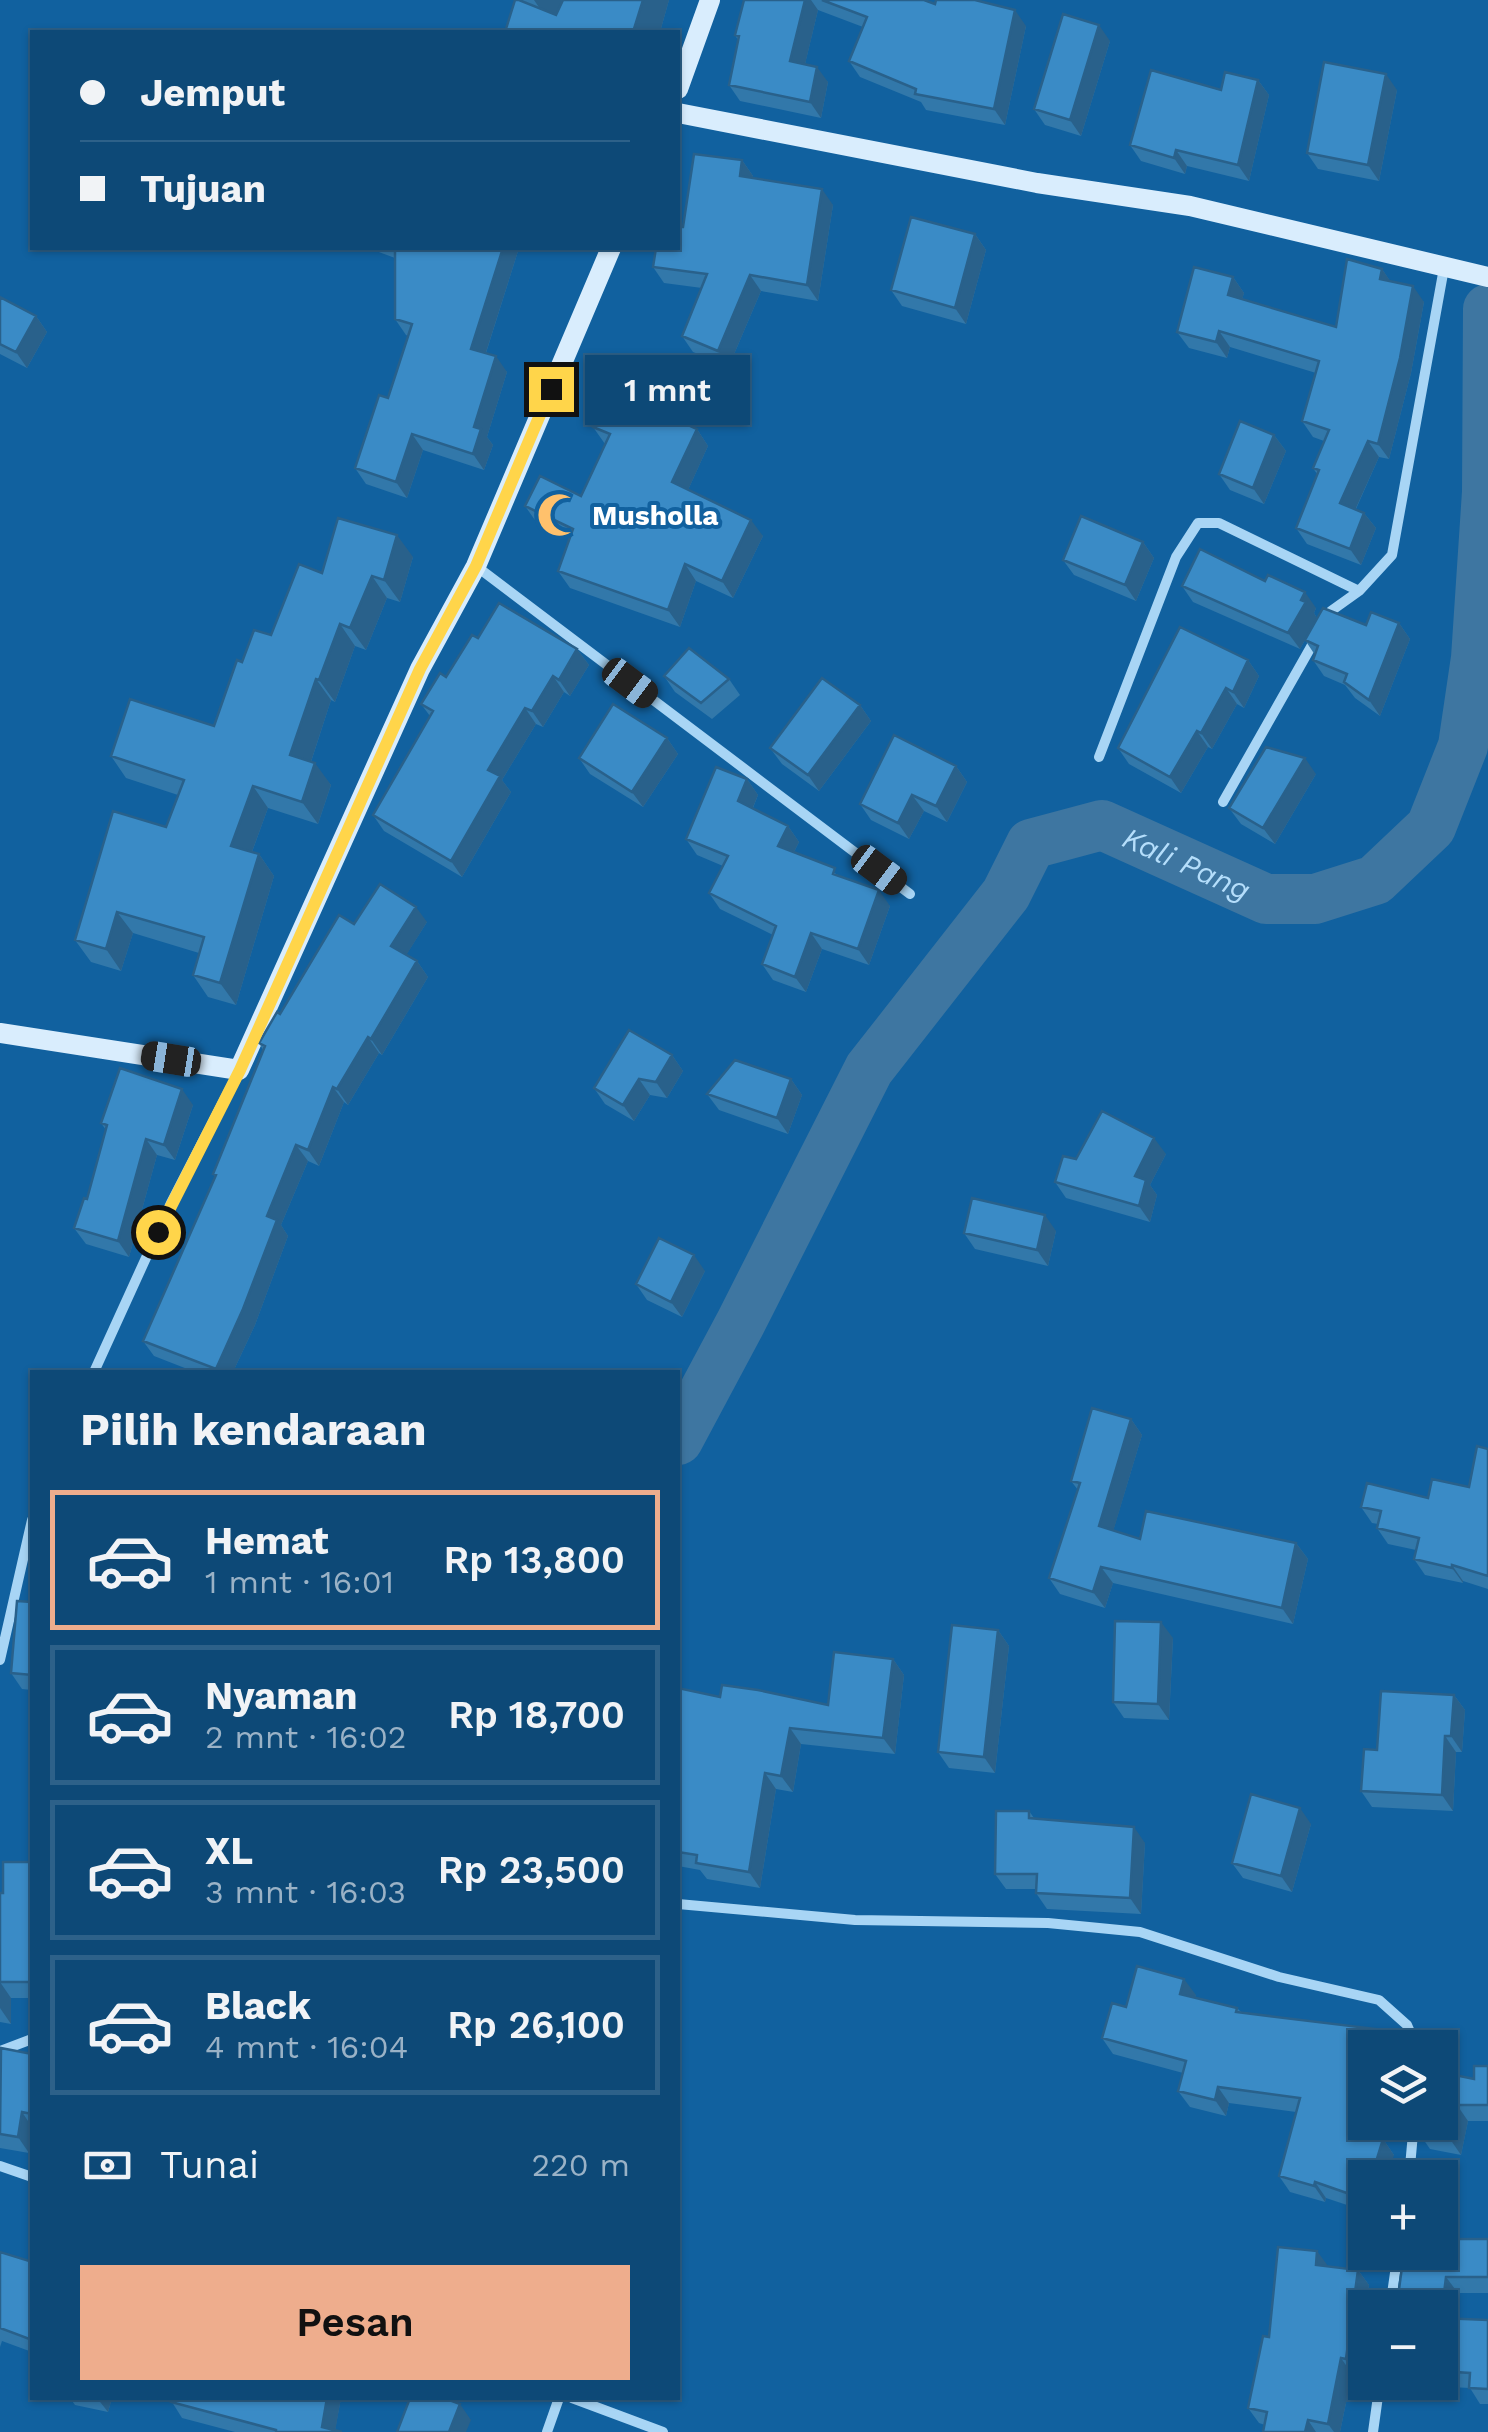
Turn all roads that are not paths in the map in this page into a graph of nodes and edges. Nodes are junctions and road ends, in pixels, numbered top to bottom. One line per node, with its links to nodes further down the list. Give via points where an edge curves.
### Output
1 (710, 0): 2 (street)
2 (680, 83)
3 (680, 113): 5 (street, via 1190,206)
4 (611, 250): 7 (street)
5 (1444, 268): 6 (street); 8 (street, via 1392,555)
6 (1481, 276)
7 (476, 566): 11 (street); 13 (street, via 420,669)
8 (1358, 591): 9 (street, via 1219,523 1198,524 1176,556); 10 (street, via 1332,611)
9 (1098, 757)
10 (1223, 802)
11 (910, 894)
12 (0, 1033): 13 (street)
13 (240, 1070): 14 (street)
14 (95, 1370)
15 (30, 1529): 16 (street)
16 (0, 1660)
17 (680, 1904): 18 (street, via 854,1920 1048,1923 1140,1932 1279,1977 1379,2000)
18 (1409, 2030)
19 (30, 2041): 20 (street)
20 (0, 2052)
21 (0, 2166): 22 (street)
22 (30, 2176)
23 (558, 2400): 26 (street)
24 (577, 2400): 27 (street)
25 (1377, 2400): 28 (street)
26 (547, 2432)
27 (663, 2432)
28 (1373, 2432)

